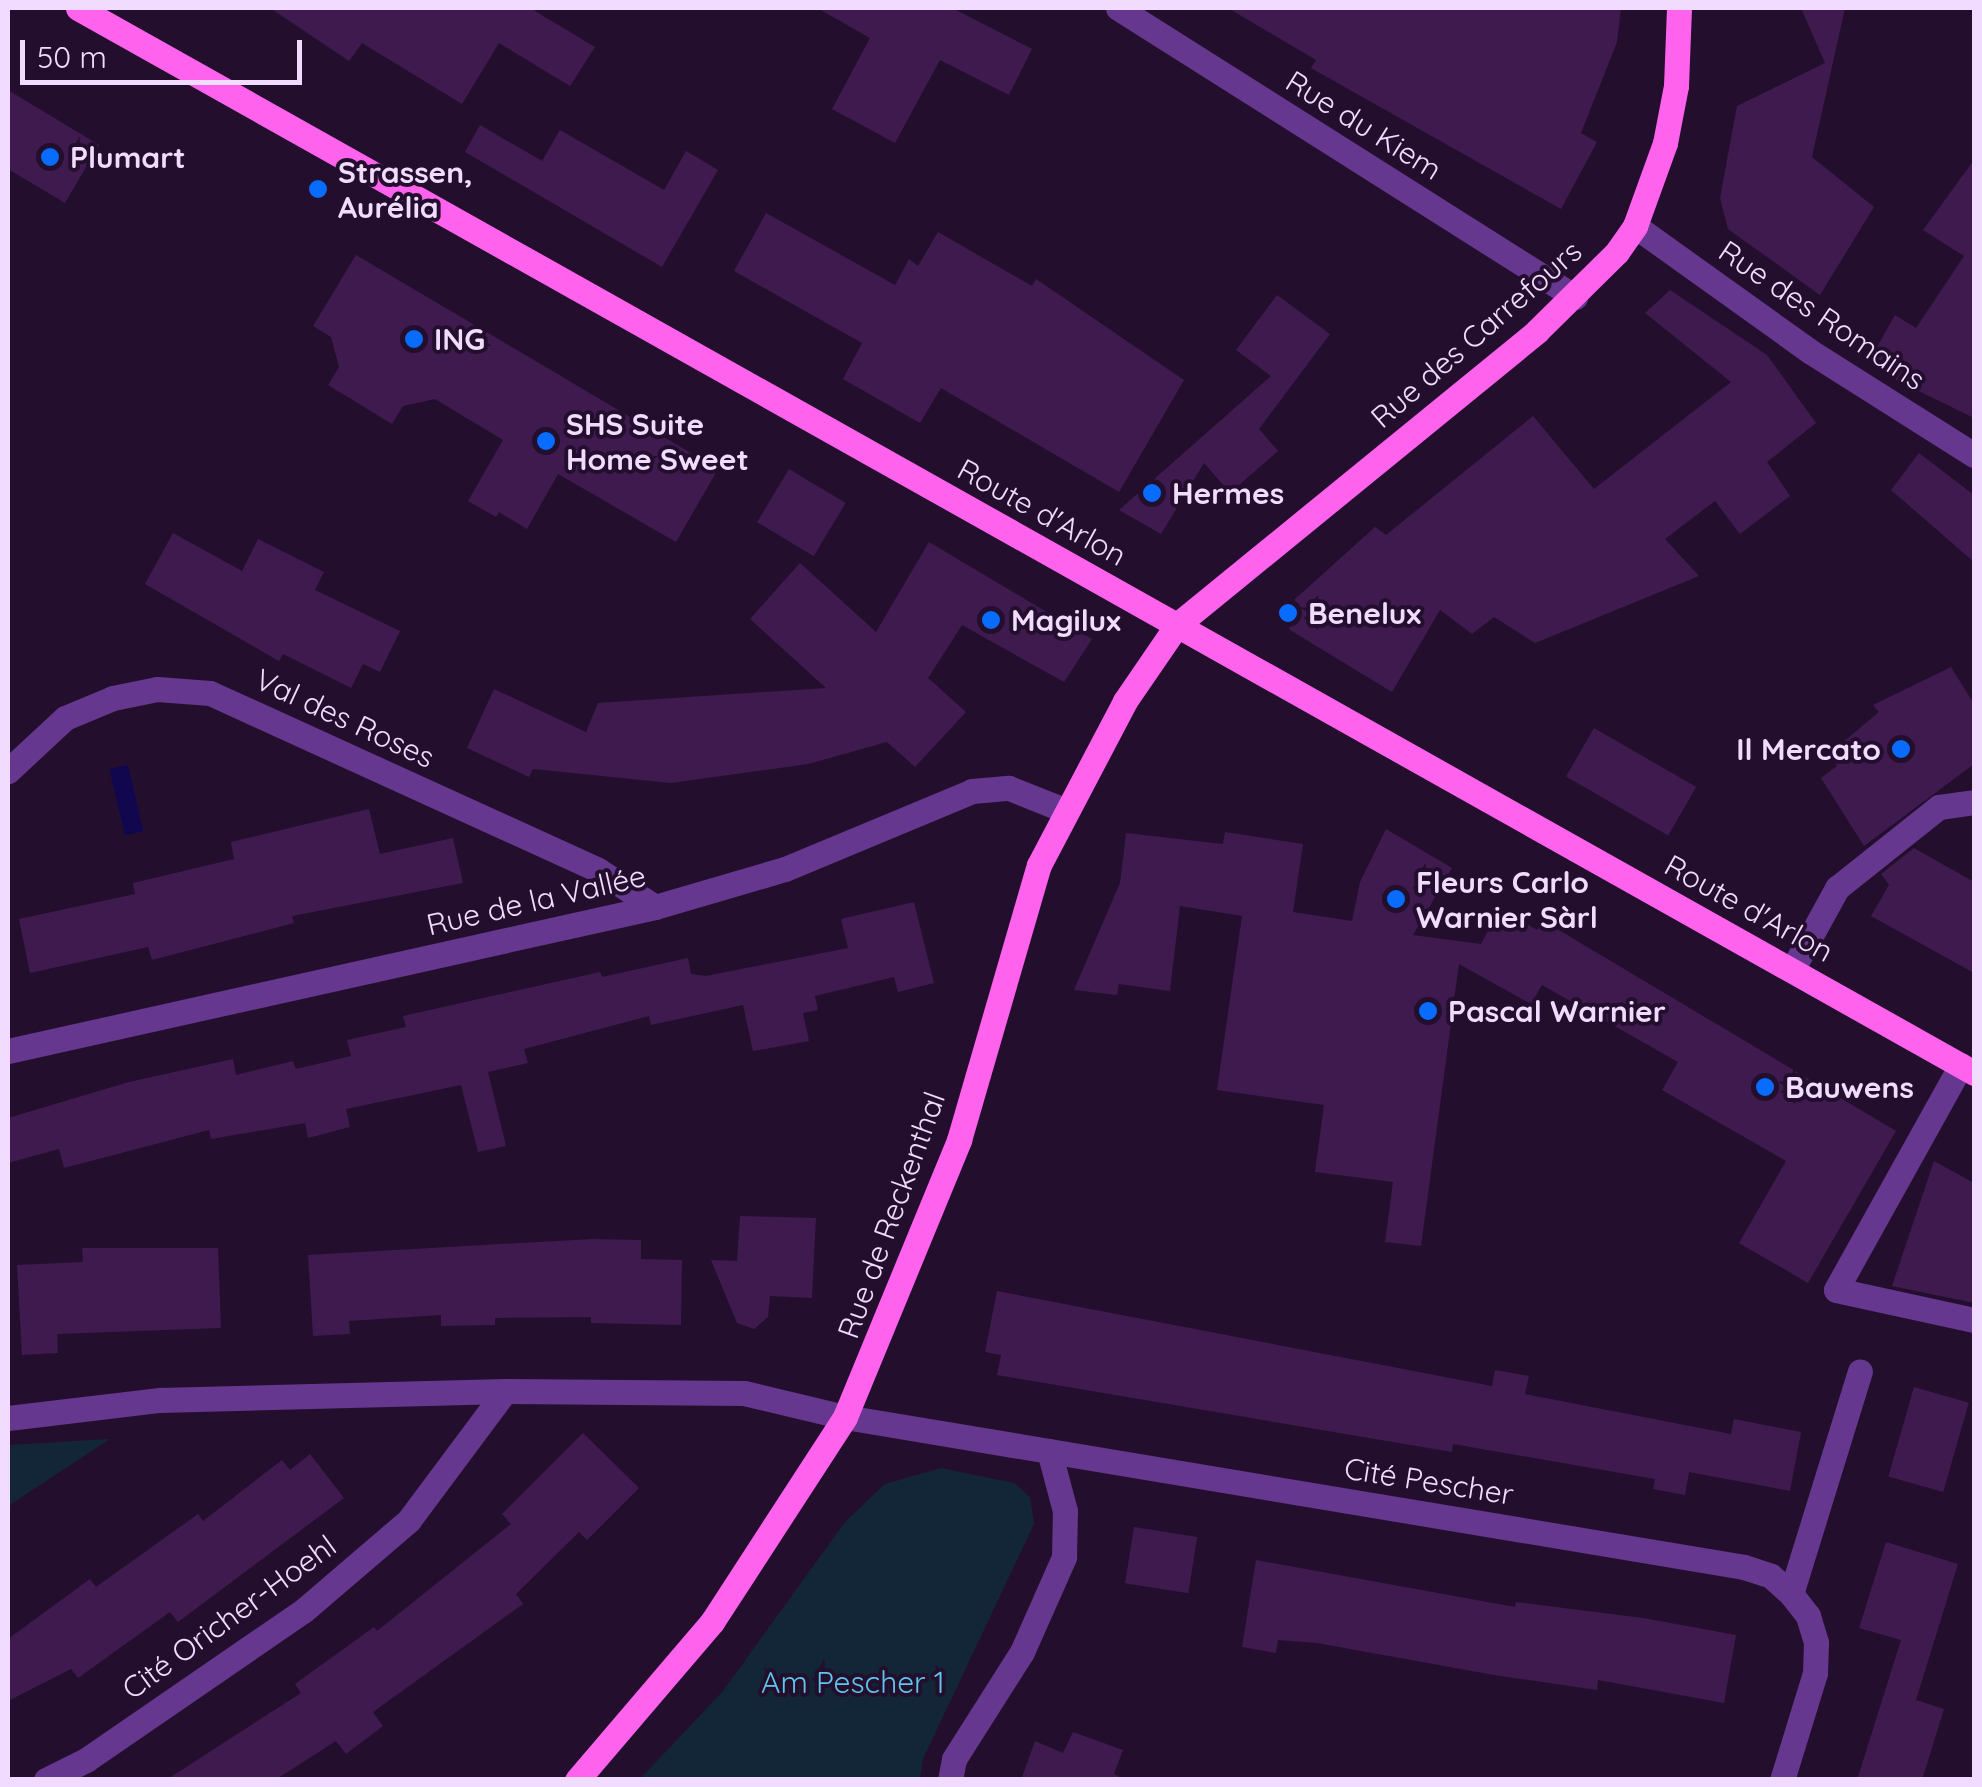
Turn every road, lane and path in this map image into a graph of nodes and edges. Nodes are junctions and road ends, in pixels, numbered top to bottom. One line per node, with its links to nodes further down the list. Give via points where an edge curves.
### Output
1 (78, 8): 7 (main road, Route d'Arlon)
2 (1118, 8): 5 (street, Rue du Kiem)
3 (1679, 8): 4 (main road, Rue des Carrefours, via 1671,119)
4 (1635, 226): 5 (main road, Rue des Carrefours); 6 (street, Rue des Romains, via 1810,352)
5 (1575, 298): 7 (main road, Rue des Carrefours)
6 (1974, 456)
7 (1177, 624): 10 (main road, Rue de Reckenthal); 12 (main road, Route d'Arlon)
8 (8, 771): 11 (street, Val des Roses, via 65,718 113,698 158,689 210,693 598,870)
9 (1974, 802): 12 (street, via 1938,807 1837,888)
10 (1064, 810): 11 (street, Rue de la Vallée, via 1008,788 972,790 786,870); 18 (main road, Rue de Reckenthal, via 999,986 959,1140)
11 (655, 907): 13 (street, Rue de la Vallée)
12 (1792, 970): 14 (main road, Route d'Arlon)
13 (8, 1051)
14 (1968, 1069): 15 (street, via 1836,1290)
15 (1974, 1320)
16 (1860, 1370): 21 (street)
17 (505, 1391): 18 (street, via 744,1394); 19 (street, via 160,1400); 22 (street, Cité Oricher-Hoehl, via 410,1520 303,1611 86,1760)
18 (845, 1417): 20 (street, Cité Pescher); 23 (main road, Rue de Reckenthal, via 712,1622)
19 (8, 1418)
20 (1049, 1451): 21 (street, Cité Pescher, via 1744,1566 1771,1576); 24 (street, via 1066,1512 1064,1556 1022,1652 954,1759)
21 (1791, 1594): 25 (street, Cité Pescher, via 1808,1616 1815,1673)
22 (46, 1780)
23 (578, 1780)
24 (950, 1780)
25 (1782, 1780)

